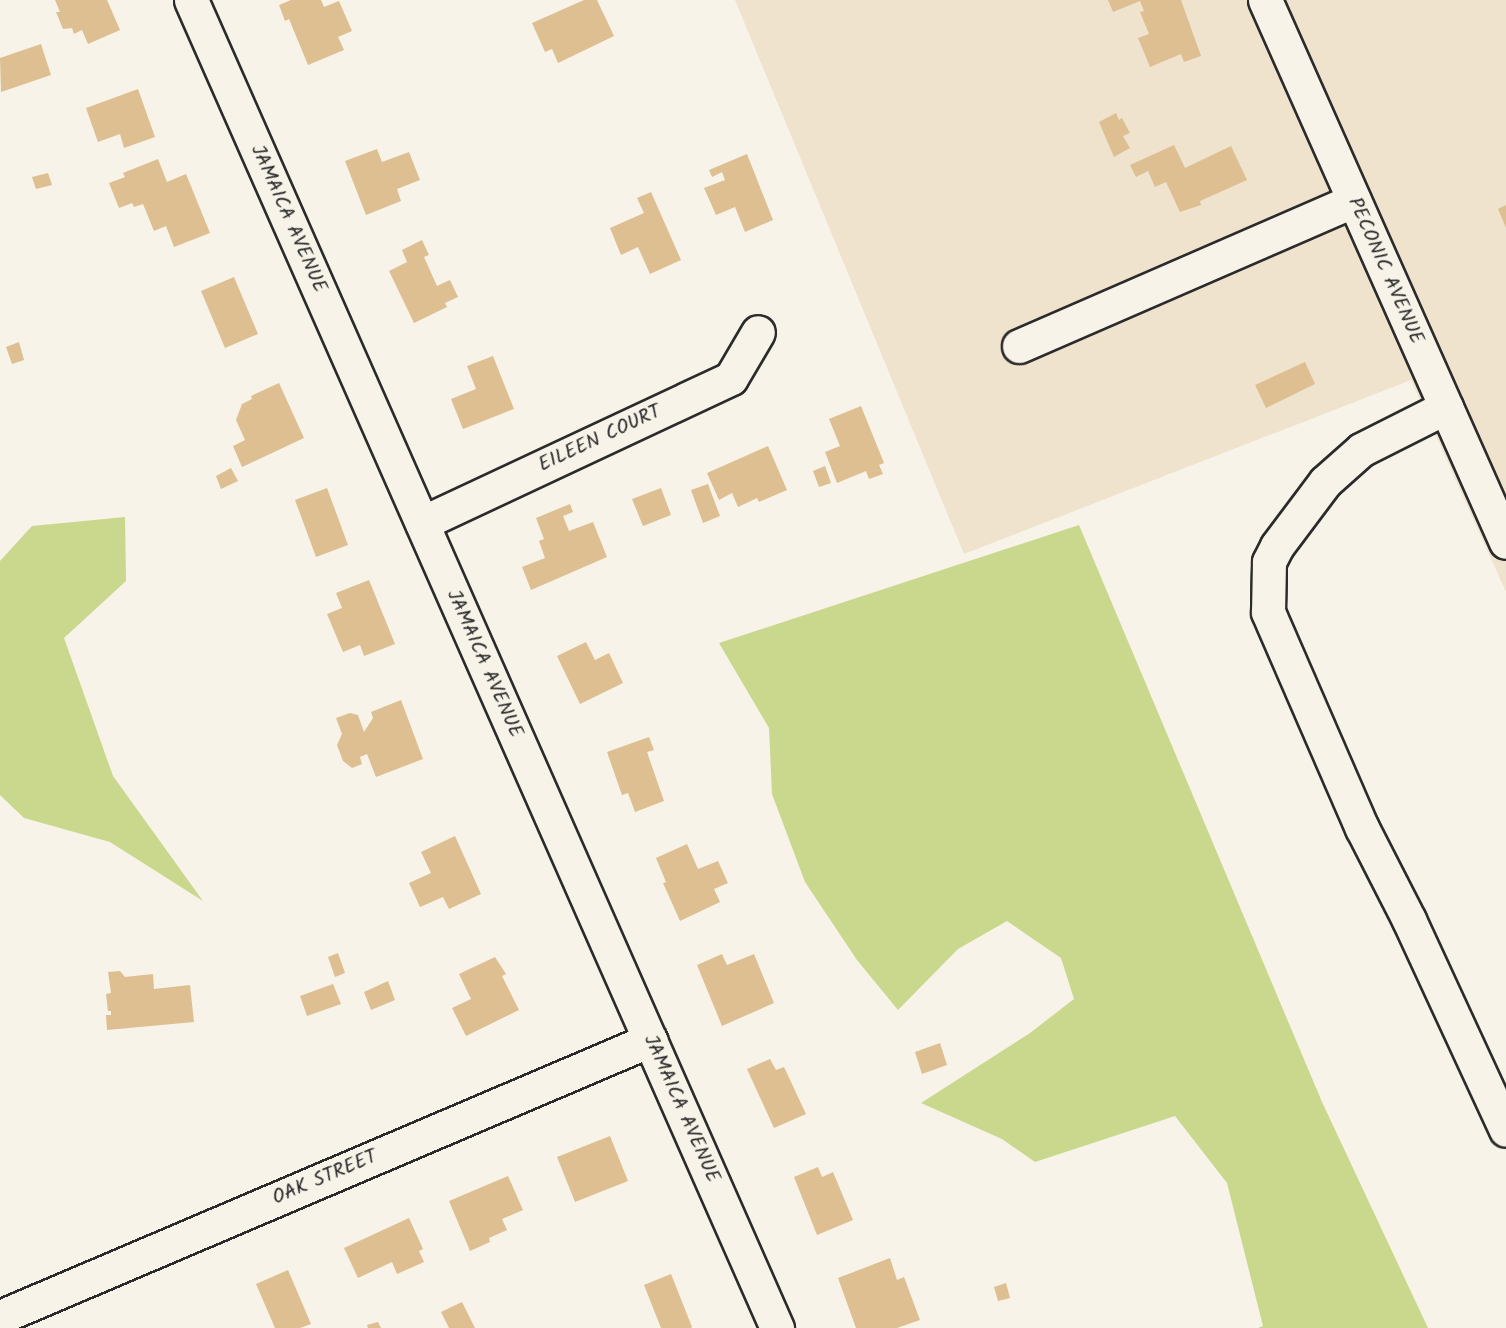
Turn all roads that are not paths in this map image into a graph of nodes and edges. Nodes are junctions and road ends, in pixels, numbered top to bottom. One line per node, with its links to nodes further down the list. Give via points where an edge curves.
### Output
1 (191, 0): 7 (street, JAMAICA AVENUE)
2 (1265, 0): 3 (street, PECONIC AVENUE)
3 (1354, 200): 5 (street); 6 (street, PECONIC AVENUE)
4 (758, 333): 7 (street, EILEEN COURT, via 730,378)
5 (1019, 346)
6 (1446, 407): 8 (street, PECONIC AVENUE); 10 (street, via 1361,450 1325,482 1269,562 1268,612 1312,716)
7 (422, 523): 9 (street, JAMAICA AVENUE)
8 (1506, 542)
9 (650, 1040): 11 (street, OAK STREET); 12 (street, JAMAICA AVENUE)
10 (1506, 1130)
11 (0, 1317)
12 (777, 1328)

